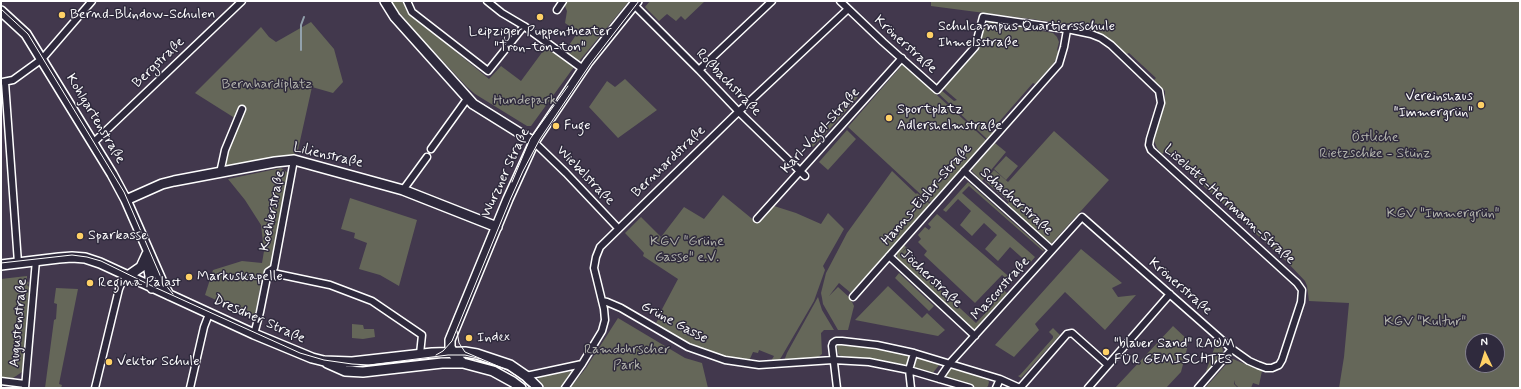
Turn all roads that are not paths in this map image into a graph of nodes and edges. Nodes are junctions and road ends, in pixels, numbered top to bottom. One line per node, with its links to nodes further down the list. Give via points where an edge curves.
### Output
1 (92, 1): 16 (street)
2 (242, 1): 25 (street, Bergstraße)
3 (385, 1): 21 (main road, via 395,17)
4 (407, 1): 13 (street, via 412,12 488,71)
5 (487, 1): 13 (street)
6 (563, 1): 11 (street)
7 (772, 1): 18 (street)
8 (840, 1): 10 (street, Krönerstraße)
9 (636, 3): 17 (main road, Wurzner Straße); 18 (street, Roßbachstraße)
10 (848, 9): 15 (street, Krönerstraße); 23 (street, Bernhardstraße)
11 (557, 10)
12 (1, 11): 16 (main road, Kohlgartenstraße, via 26,34)
13 (524, 26): 17 (street)
14 (1067, 30): 20 (street, Liselotte-Herrmann-Straße, via 983,17 975,47); 30 (street, Hanns-Eisler-Straße, via 1059,64); 69 (street, Liselotte-Herrmann-Straße, via 1101,38 1156,88 1161,103 1150,139 1151,150 1302,288 1303,293 1284,357 1278,365)
15 (902, 58): 20 (street, Krönerstraße); 29 (street, Karl-Vogel-Straße)
16 (42, 59): 19 (street, via 13,80); 25 (main road, Kohlgartenstraße)
17 (582, 69): 24 (main road, Wurzner Straße)
18 (699, 70): 23 (street, Roßbachstraße)
19 (3, 82): 43 (street)
20 (937, 90)
21 (467, 99): 24 (main road); 26 (street)
22 (242, 108): 31 (street, via 225,150)
23 (739, 112): 29 (street, Roßbachstraße); 38 (street, Bernhardstraße)
24 (534, 142): 37 (main road, Wurzner Straße); 38 (street, Wiebelstraße)
25 (93, 143): 34 (main road, Kohlgartenstraße)
26 (431, 149)
27 (427, 157): 33 (street)
28 (294, 160): 31 (main road, Lilienstraße); 33 (main road, Lilienstraße); 45 (street, Koehlerstraße, via 274,268)
29 (800, 171): 32 (street, Roßbachstraße); 36 (street, Karl-Vogel-Straße)
30 (964, 171): 39 (street, Schacherstraße); 41 (street, Hanns-Eisler-Straße)
31 (220, 173): 34 (main road, Lilienstraße, via 162,184)
32 (805, 176)
33 (403, 190): 37 (main road, Lilienstraße)
34 (126, 200): 40 (main road, Kohlgartenstraße)
35 (1082, 217): 39 (street, Mascovstraße); 49 (street, Krönerstraße)
36 (757, 218)
37 (497, 227): 55 (main road, Wurzner Straße)
38 (618, 228): 52 (street, Bernhardstraße, via 600,247 594,264)
39 (1052, 250): 56 (street, Mascovstraße)
40 (148, 252): 46 (main road, Kohlgartenstraße); 47 (main road, via 141,267); 48 (main road, Kohlgartenstraße)
41 (889, 256): 51 (street, Hanns-Eisler-Straße); 56 (street, Jöcherstraße)
42 (36, 260): 43 (main road, Dresdner Straße); 47 (main road, Dresdner Straße, via 85,258); 75 (street, Augustenstraße)
43 (18, 262): 44 (main road, Dresdner Straße)
44 (1, 265)
45 (268, 272): 54 (street, Koehlerstraße); 59 (street, via 330,285 372,301 422,335)
46 (158, 273): 48 (main road); 50 (main road, Kohlgartenstraße)
47 (126, 275): 48 (main road, Dresdner Straße); 76 (street, via 119,289)
48 (152, 288): 50 (main road, Dresdner Straße)
49 (1170, 294): 57 (street, Krönerstraße); 68 (street)
50 (169, 295): 53 (main road, Dresdner Straße)
51 (853, 297)
52 (602, 301): 62 (street, Grüne Gasse, via 619,307 688,347 725,360 759,365); 67 (street, Bernhardstraße, via 605,318 602,331)
53 (209, 314): 54 (main road, Dresdner Straße); 77 (street)
54 (254, 334): 63 (main road, Dresdner Straße)
55 (455, 336): 58 (main road, Wurzner Straße, via 450,340); 60 (main road)
56 (974, 336): 65 (street, Mascovstraße)
57 (1232, 349): 69 (street, Krönerstraße, via 1249,361); 87 (street)
58 (450, 351): 59 (main road, Dresdner Straße); 60 (main road, Dresdner Straße); 64 (main road); 66 (main road)
59 (420, 352): 63 (main road, Dresdner Straße, via 352,362)
60 (463, 352): 71 (main road, Dresdner Straße, via 510,365)
61 (914, 353): 62 (street, via 877,345 836,341 832,346); 65 (street); 70 (street)
62 (833, 360): 70 (street, Grüne Gasse, via 869,362); 81 (street)
63 (324, 362): 66 (main road, Dresdner Straße, via 340,369 363,372)
64 (464, 363): 66 (main road, Dresdner Straße); 78 (main road, via 493,372)
65 (950, 363): 72 (street, Mascovstraße); 73 (street)
66 (436, 364)
67 (582, 364): 71 (street); 80 (street, Bernhardstraße)
68 (1108, 365): 85 (street, via 1072,333 1067,334); 86 (street)
69 (1266, 368)
70 (909, 370): 72 (street, Grüne Gasse); 82 (street)
71 (526, 376): 79 (main road, Dresdner Straße)
72 (939, 379): 83 (street, Grüne Gasse)
73 (1000, 379): 84 (street); 85 (street)
74 (1, 381): 75 (street)
75 (25, 386)
76 (95, 388)
77 (190, 388)
78 (521, 388)
79 (538, 388)
80 (565, 388)
81 (836, 388)
82 (911, 388)
83 (970, 388)
84 (996, 388)
85 (1020, 388)
86 (1088, 388)
87 (1198, 388)

